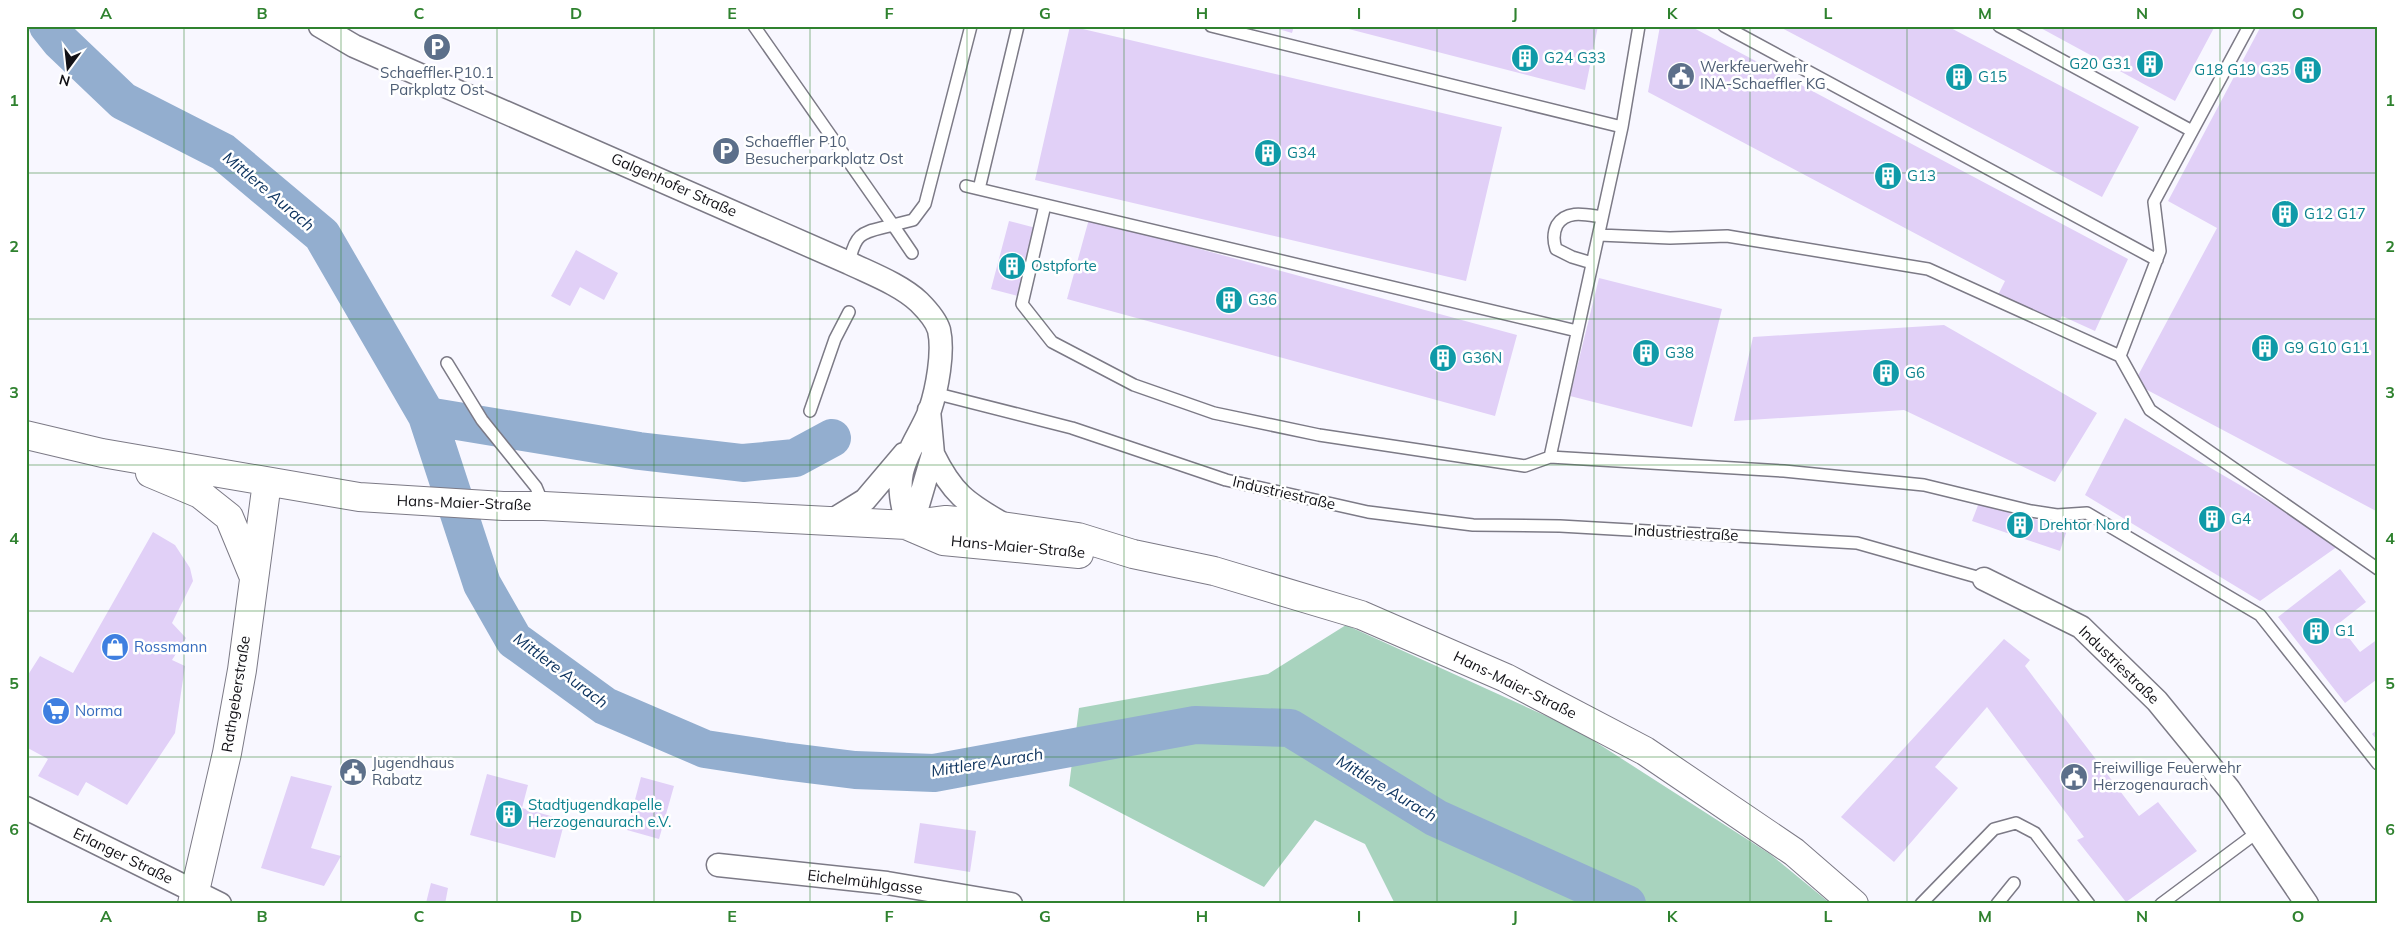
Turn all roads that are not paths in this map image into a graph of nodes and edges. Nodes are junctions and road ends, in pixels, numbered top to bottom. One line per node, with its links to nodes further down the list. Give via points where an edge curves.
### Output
1 (320, 26): 20 (street, Galgenhofer Straße, via 354,46)
2 (754, 26): 16 (lane)
3 (971, 26): 16 (lane, via 922,212 913,220)
4 (1018, 26): 13 (lane)
5 (1211, 26): 10 (lane)
6 (1639, 26): 10 (lane)
7 (1724, 26): 19 (lane)
8 (1999, 26): 11 (lane)
9 (2249, 26): 11 (lane)
10 (1622, 126): 15 (lane)
11 (2192, 130): 19 (lane, via 2154,202 2160,251)
12 (966, 186): 13 (lane)
13 (979, 189): 14 (lane)
14 (1044, 205): 23 (lane); 32 (lane, via 1022,304 1052,342 1134,385 1214,413 1319,435 1525,466)
15 (1602, 217): 17 (lane); 21 (lane, via 1567,216 1555,229 1553,241 1556,249)
16 (893, 226): 18 (lane); 20 (lane, via 862,234 856,241)
17 (1599, 235): 21 (lane); 24 (lane, via 1727,236 1928,269)
18 (912, 253)
19 (2156, 260): 24 (lane)
20 (849, 263): 26 (street, Galgenhofer Straße, via 918,301 938,329 938,372)
21 (1592, 263): 23 (lane)
22 (849, 312): 27 (lane, via 835,338)
23 (1578, 331): 32 (lane)
24 (2120, 356): 39 (lane, via 2150,410)
25 (447, 363): 34 (lane, via 482,420 536,487)
26 (932, 402): 29 (street, Galgenhofer Straße); 31 (street, Galgenhofer Straße); 41 (lane, Industriestraße, via 1072,428 1226,480 1368,512 1474,525 1560,526 1857,543)
27 (810, 411)
28 (26, 435): 30 (street, Hans-Maier-Straße)
29 (912, 444): 35 (street, Galgenhofer Straße, via 865,500); 36 (street, Galgenhofer Straße, via 901,484)
30 (102, 453): 33 (street, Hans-Maier-Straße); 40 (street, via 200,494 229,518)
31 (933, 454): 36 (street, Galgenhofer Straße, via 918,506); 37 (street, Galgenhofer Straße, via 956,492)
32 (1550, 457): 42 (lane, via 1784,472 1924,485 2031,511 2057,515 2087,513 2260,615)
33 (268, 482): 34 (street, Hans-Maier-Straße, via 404,502); 40 (street, Rathgeberstraße)
34 (544, 506): 35 (street, Hans-Maier-Straße)
35 (831, 521): 36 (street, Hans-Maier-Straße)
36 (907, 525): 37 (street, Hans-Maier-Straße, via 946,520); 38 (street, Hans-Maier-Straße, via 943,541 1077,554)
37 (1006, 526): 38 (street, Hans-Maier-Straße, via 1078,537)
38 (1133, 554): 50 (street, Hans-Maier-Straße, via 1214,571 1361,615 1506,678 1645,752 1794,852)
39 (2378, 569)
40 (253, 575): 47 (street, Rathgeberstraße, via 242,670 227,753)
41 (1984, 579): 44 (street, Industriestraße, via 2081,627 2157,701)
42 (2378, 764)
43 (26, 808): 47 (street, Erlanger Straße)
44 (2259, 831): 54 (lane); 55 (street, Industriestraße)
45 (718, 865): 49 (street, Eichelmühlgasse, via 887,883)
46 (2014, 883): 52 (lane)
47 (193, 897): 48 (street, Erlanger Straße)
48 (220, 904)
49 (1010, 904)
50 (1854, 904)
51 (1921, 904): 53 (lane, via 1994,829 2016,822 2035,833)
52 (1997, 904)
53 (2089, 904)
54 (2161, 904)
55 (2307, 904)

